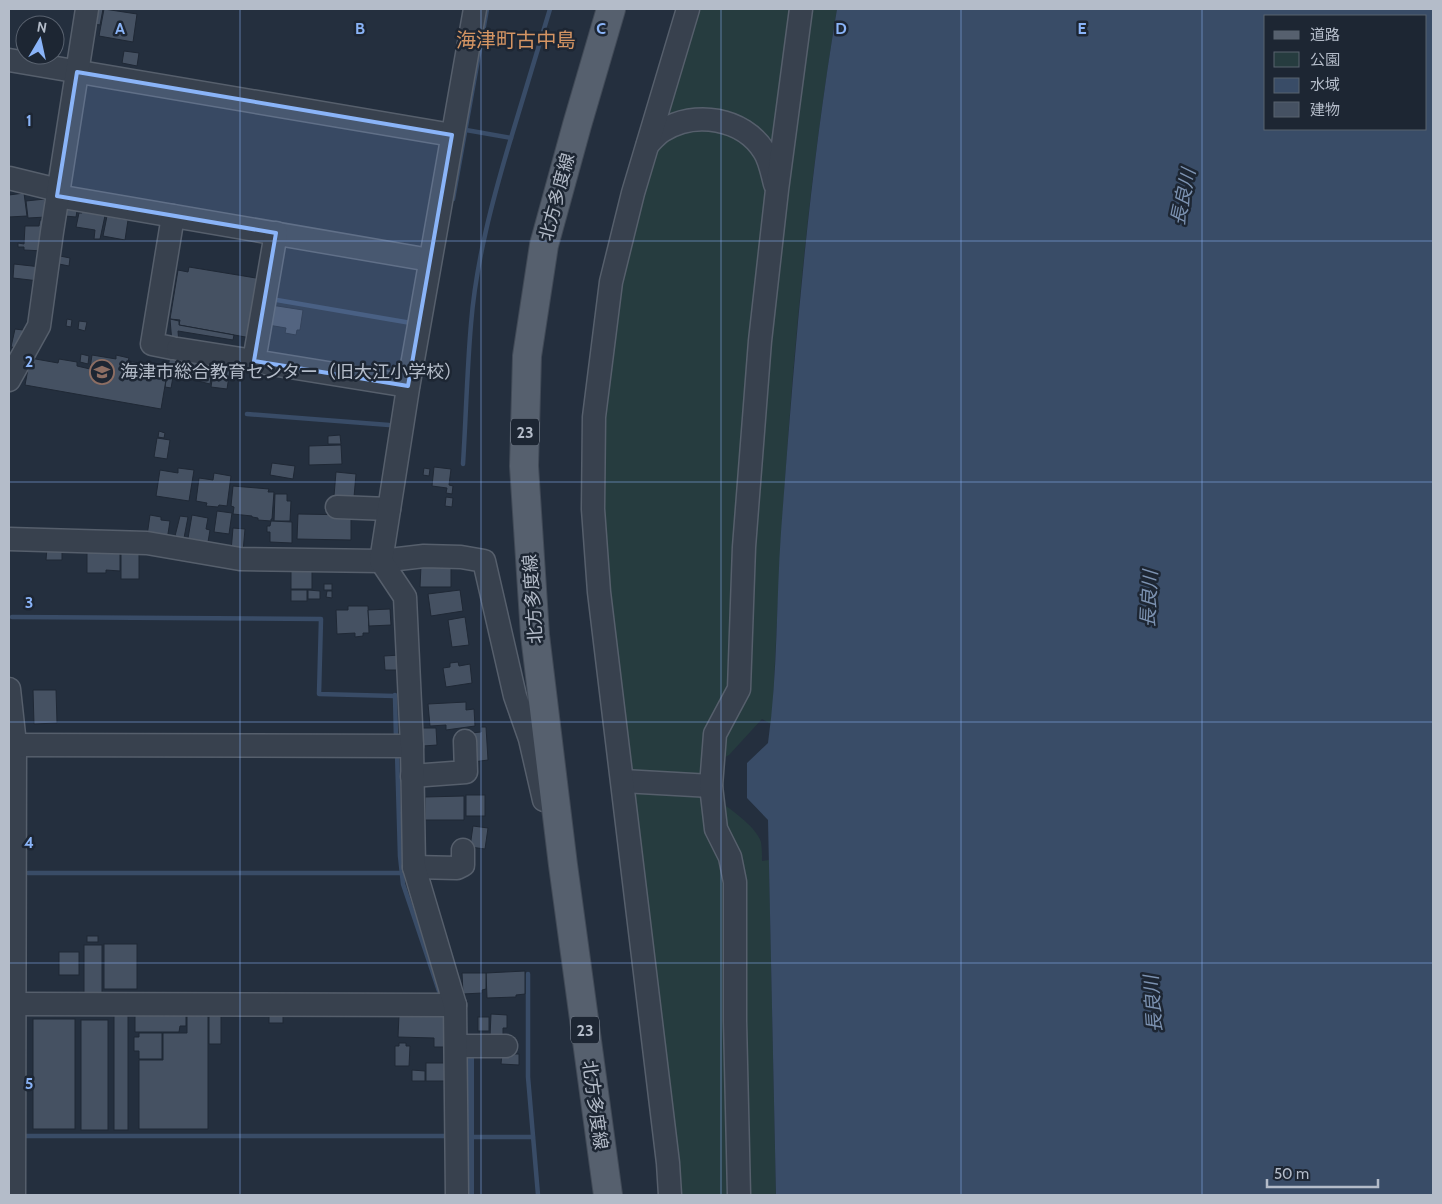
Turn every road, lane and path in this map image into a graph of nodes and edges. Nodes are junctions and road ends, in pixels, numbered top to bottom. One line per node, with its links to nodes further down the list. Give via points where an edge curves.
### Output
1 (86, 9): 7 (street)
2 (475, 9): 8 (street)
3 (611, 9): 31 (main road, 北方多度線 / 23, via 544,245 526,356 524,466 535,635)
4 (688, 9): 9 (street)
5 (800, 9): 11 (street)
6 (9, 60): 7 (street)
7 (77, 72): 8 (street); 12 (street)
8 (452, 136): 15 (street)
9 (648, 144): 11 (street, via 662,131 690,120 706,119 736,126 752,136 765,152); 28 (street, via 611,282 594,418 593,510 599,592)
10 (9, 178): 12 (street)
11 (777, 190): 29 (street, via 760,341 744,547 739,688 715,734)
12 (58, 193): 13 (street); 17 (street, via 39,326)
13 (173, 216): 14 (street); 16 (street, via 152,344)
14 (276, 233): 15 (street); 16 (street)
15 (430, 260): 18 (street)
16 (254, 361): 18 (street)
17 (9, 380)
18 (408, 386): 20 (street)
19 (337, 507): 20 (street)
20 (389, 509): 22 (street)
21 (9, 539): 22 (street, via 147,543 240,559)
22 (381, 561): 26 (street, via 405,597); 31 (street, via 424,556 484,561 515,696 530,739 552,834)
23 (9, 689): 25 (street)
24 (465, 741): 27 (street, via 466,772)
25 (12, 745): 26 (street); 33 (street)
26 (402, 746): 27 (street)
27 (412, 776): 32 (street)
28 (623, 781): 29 (street); 42 (street)
29 (711, 786): 43 (street, via 716,829 730,857 735,882 734,1021)
30 (463, 850): 32 (street, via 463,865 457,868)
31 (563, 865): 41 (main road, 北方多度線 / 23)
32 (414, 867): 35 (street)
33 (11, 868): 34 (street)
34 (12, 1004): 35 (street); 38 (street)
35 (456, 1005): 36 (street)
36 (456, 1046): 37 (street); 40 (street)
37 (506, 1046)
38 (11, 1130): 39 (street)
39 (14, 1195)
40 (457, 1195)
41 (608, 1195)
42 (670, 1195)
43 (739, 1195)

